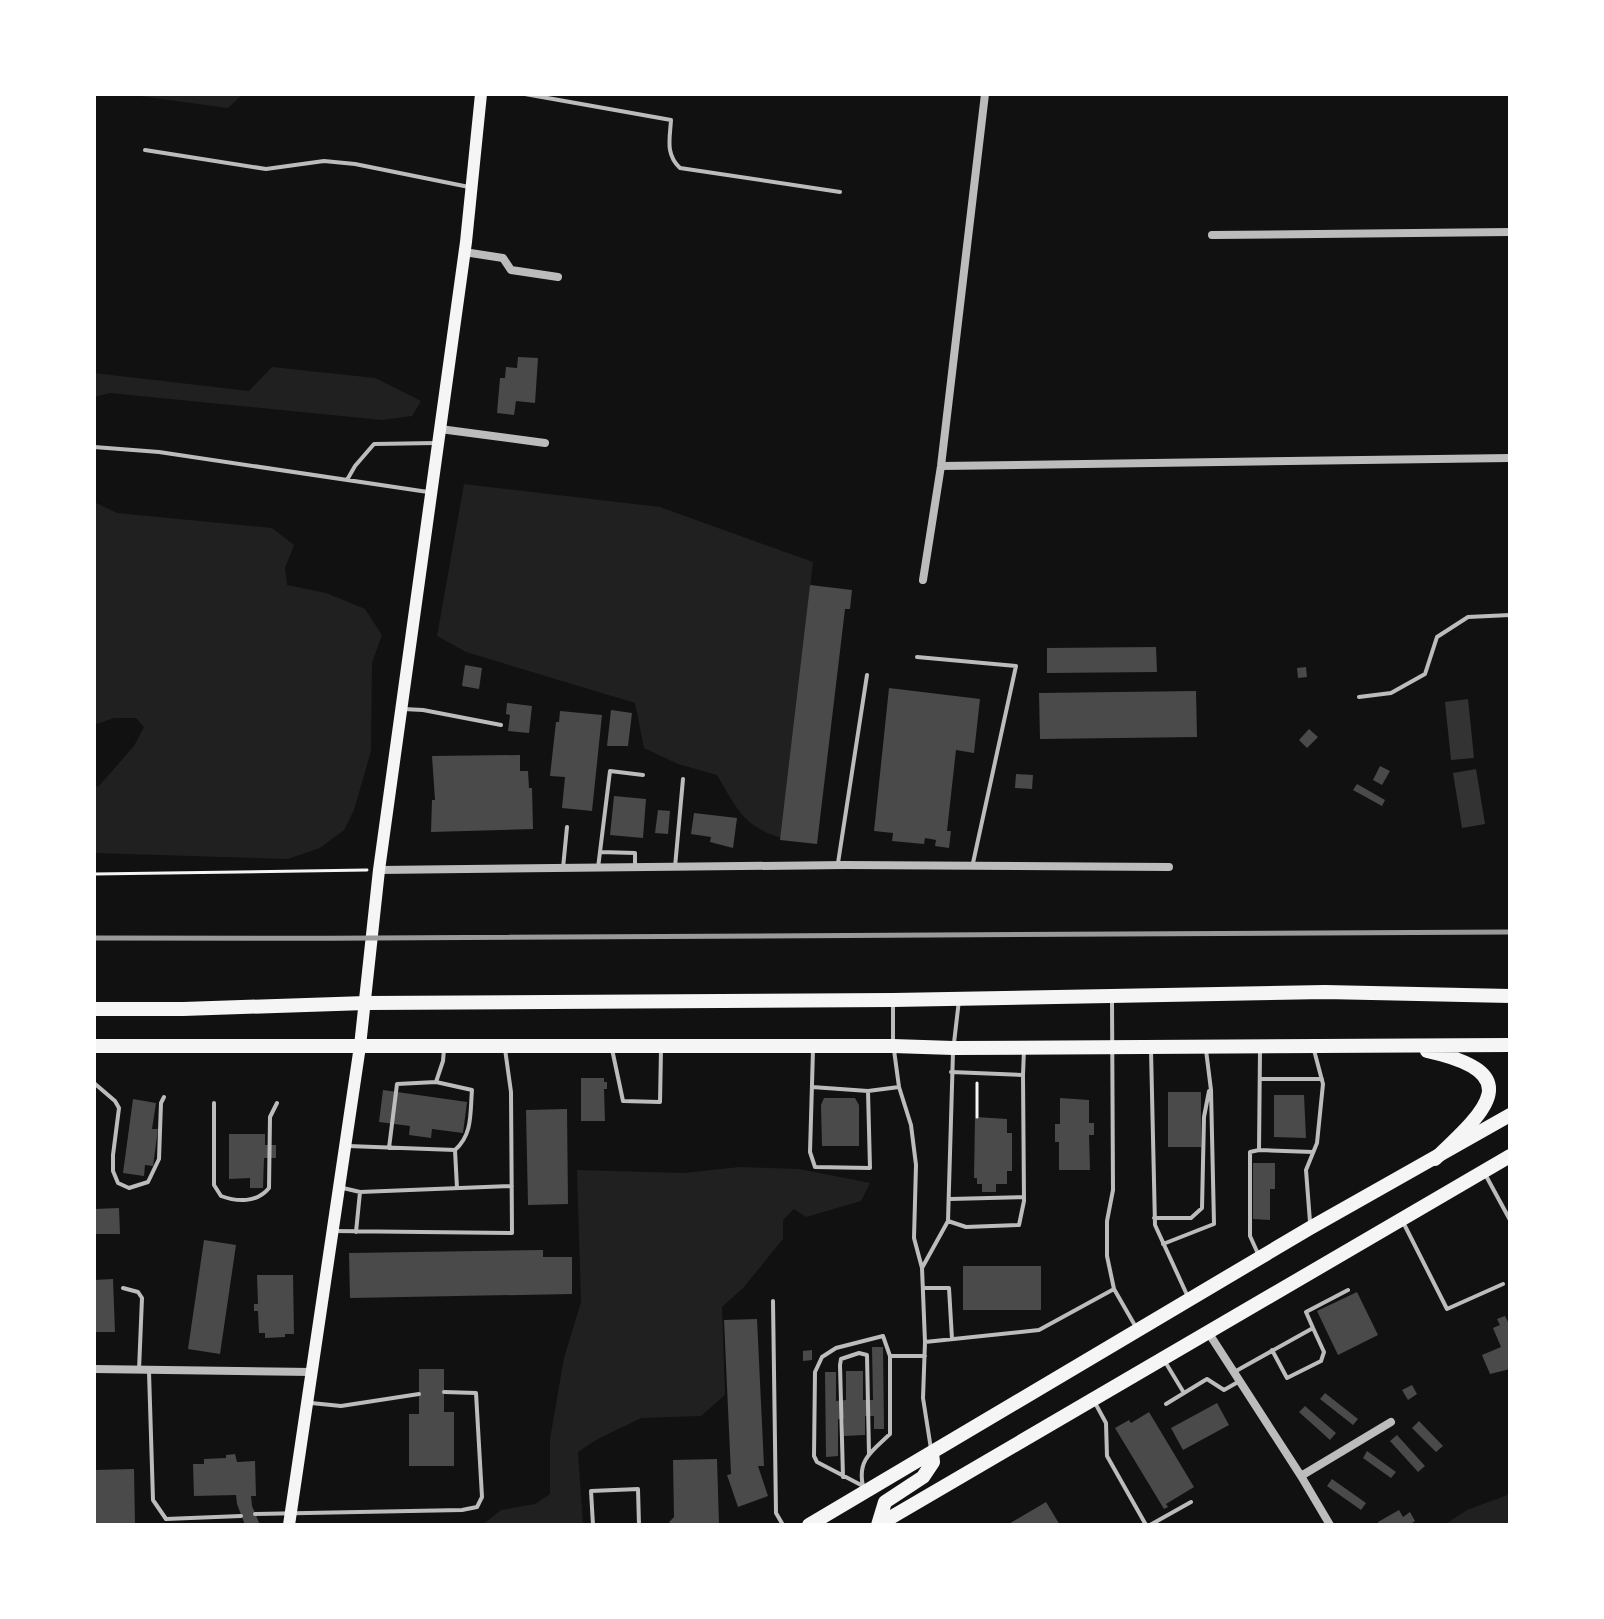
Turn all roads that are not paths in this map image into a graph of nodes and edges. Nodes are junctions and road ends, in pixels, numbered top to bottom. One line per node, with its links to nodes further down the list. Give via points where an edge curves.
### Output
1 (481, 94): 5 (main road)
2 (525, 94): 6 (lane, via 671,120 669,148 680,168)
3 (985, 94): 16 (street)
4 (145, 150): 5 (lane, via 266,169 324,161)
5 (471, 187): 9 (main road)
6 (840, 192)
7 (1510, 232): 8 (street)
8 (1212, 235)
9 (464, 252): 10 (street, via 503,258 511,270); 11 (main road)
10 (558, 277)
11 (440, 429): 12 (main road); 13 (street)
12 (438, 443): 17 (lane, via 374,444); 18 (main road)
13 (545, 443)
14 (94, 447): 17 (lane)
15 (1510, 458): 16 (street)
16 (941, 466): 19 (street)
17 (347, 480): 18 (lane)
18 (431, 493): 24 (main road)
19 (923, 580)
20 (1510, 615): 23 (lane, via 1468,617 1437,637 1425,674 1391,693)
21 (917, 657): 31 (lane, via 1016,666)
22 (867, 675): 30 (lane)
23 (1359, 697)
24 (401, 709): 25 (lane); 37 (main road)
25 (501, 725)
26 (643, 775): 29 (lane, via 610,771)
27 (683, 779): 33 (lane)
28 (567, 827): 35 (lane)
29 (600, 852): 32 (lane, via 635,853); 36 (lane)
30 (838, 865): 31 (street); 33 (street)
31 (972, 866): 34 (street)
32 (635, 867): 33 (street); 36 (street)
33 (675, 867)
34 (1169, 867)
35 (563, 868): 36 (street); 37 (street)
36 (598, 868)
37 (379, 870): 42 (main road)
38 (1111, 995): 39 (main road); 40 (main road); 55 (lane)
39 (1510, 996)
40 (959, 998): 41 (main road); 60 (lane)
41 (893, 1000): 42 (main road); 54 (lane)
42 (366, 1003): 43 (main road); 51 (main road)
43 (94, 1009)
44 (1151, 1045): 45 (main road); 55 (main road); 89 (lane)
45 (1205, 1045): 46 (main road); 67 (lane)
46 (1260, 1045): 47 (main road); 63 (lane)
47 (1313, 1045): 48 (main road); 64 (lane)
48 (1400, 1045): 49 (main road); 81 (main road, via 1453,1057 1476,1066 1485,1076 1487,1103 1477,1120)
49 (1510, 1045)
50 (94, 1046): 51 (main road)
51 (360, 1046): 52 (main road); 75 (main road)
52 (444, 1046): 53 (main road); 65 (lane)
53 (504, 1046): 56 (main road); 83 (lane, via 511,1092)
54 (893, 1046): 59 (main road); 60 (main road); 69 (lane)
55 (1113, 1046): 58 (main road); 102 (lane, via 1113,1190 1107,1256)
56 (612, 1047): 57 (main road); 57 (lane, via 623,1101 660,1102)
57 (661, 1047): 59 (main road)
58 (1024, 1047): 60 (main road); 62 (lane)
59 (813, 1048): 68 (lane)
60 (953, 1048): 61 (lane)
61 (951, 1072): 62 (lane); 88 (lane)
62 (1023, 1075): 87 (lane)
63 (1260, 1079): 64 (lane); 78 (lane)
64 (1322, 1079): 79 (lane)
65 (436, 1082): 76 (lane, via 397,1084); 77 (lane, via 472,1090 469,1127)
66 (94, 1083): 71 (lane, via 119,1108 113,1171 118,1183 129,1188 148,1182 159,1159)
67 (1210, 1084): 89 (lane, via 1202,1208 1191,1218); 96 (lane, via 1214,1224)
68 (812, 1087): 70 (lane); 70 (lane, via 810,1152 815,1167 870,1168)
69 (899, 1087): 70 (lane); 98 (lane, via 911,1125 914,1238)
70 (868, 1091)
71 (164, 1097)
72 (214, 1103): 73 (lane, via 214,1185 221,1196 243,1200 269,1188 270,1117)
73 (277, 1103)
74 (1510, 1115): 81 (main road)
75 (345, 1146): 76 (lane); 84 (main road)
76 (389, 1148): 77 (lane)
77 (455, 1150): 85 (lane)
78 (1259, 1150): 79 (lane); 97 (lane, via 1250,1152 1250,1236)
79 (1313, 1152): 93 (lane, via 1306,1170)
80 (1510, 1156): 82 (main road)
81 (1435, 1159): 93 (main road)
82 (1484, 1171): 90 (main road); 91 (lane)
83 (512, 1186): 85 (lane); 95 (lane, via 512,1233)
84 (339, 1187): 86 (lane); 94 (main road)
85 (457, 1188): 86 (lane)
86 (360, 1192): 95 (lane)
87 (1024, 1197): 88 (lane); 92 (lane, via 1019,1225 966,1227)
88 (950, 1199): 92 (lane)
89 (1154, 1218): 96 (lane)
90 (1402, 1220): 99 (lane, via 1447,1309); 108 (main road)
91 (1510, 1220)
92 (948, 1221): 98 (lane)
93 (1310, 1228): 97 (main road)
94 (333, 1231): 95 (lane); 117 (main road)
95 (356, 1232)
96 (1163, 1244): 104 (lane)
97 (1260, 1258): 104 (main road)
98 (922, 1268): 101 (lane)
99 (1503, 1284)
100 (123, 1288): 116 (lane, via 142,1298)
101 (923, 1288): 109 (lane, via 949,1288); 110 (lane)
102 (1114, 1289): 107 (lane); 109 (lane, via 1039,1330)
103 (1348, 1290): 106 (lane, via 1306,1312)
104 (1189, 1299): 107 (main road)
105 (773, 1301): 138 (lane, via 776,1513)
106 (1313, 1328): 111 (lane); 111 (lane, via 1324,1352 1321,1361 1287,1378)
107 (1138, 1331): 127 (main road)
108 (1207, 1331): 114 (main road); 118 (street)
109 (952, 1339): 110 (lane)
110 (925, 1342): 113 (lane)
111 (1272, 1350): 118 (lane)
112 (890, 1356): 113 (lane); 128 (lane, via 890,1434); 130 (lane, via 883,1336 836,1348 822,1357 815,1372 814,1456)
113 (925, 1356): 127 (lane, via 923,1398)
114 (1163, 1358): 121 (lane); 123 (main road)
115 (94, 1369): 116 (street)
116 (144, 1370): 117 (street); 134 (lane, via 153,1500 166,1519)
117 (312, 1372): 124 (main road)
118 (1234, 1372): 119 (street)
119 (1240, 1381): 121 (lane, via 1224,1390 1207,1379); 129 (street)
120 (444, 1392): 135 (lane, via 476,1393 482,1497 477,1507)
121 (1184, 1393): 125 (lane)
122 (419, 1394): 124 (lane, via 341,1406)
123 (1093, 1399): 140 (main road); 141 (lane, via 1106,1423 1107,1456)
124 (307, 1403): 135 (main road)
125 (1166, 1404)
126 (1391, 1422): 129 (street)
127 (932, 1453): 131 (main road); 140 (main road, via 933,1462 923,1477 885,1502)
128 (869, 1454): 130 (lane, via 867,1355 859,1353 841,1359 840,1365); 131 (lane, via 862,1462)
129 (1301, 1476): 142 (street)
130 (843, 1477): 131 (lane)
131 (865, 1489): 139 (main road)
132 (1191, 1502): 141 (lane)
133 (255, 1514): 135 (lane)
134 (241, 1516)
135 (290, 1519)
136 (593, 1525): 137 (lane, via 591,1491 638,1489)
137 (639, 1525)
138 (783, 1525)
139 (809, 1525)
140 (878, 1525)
141 (1148, 1525)
142 (1330, 1525)

